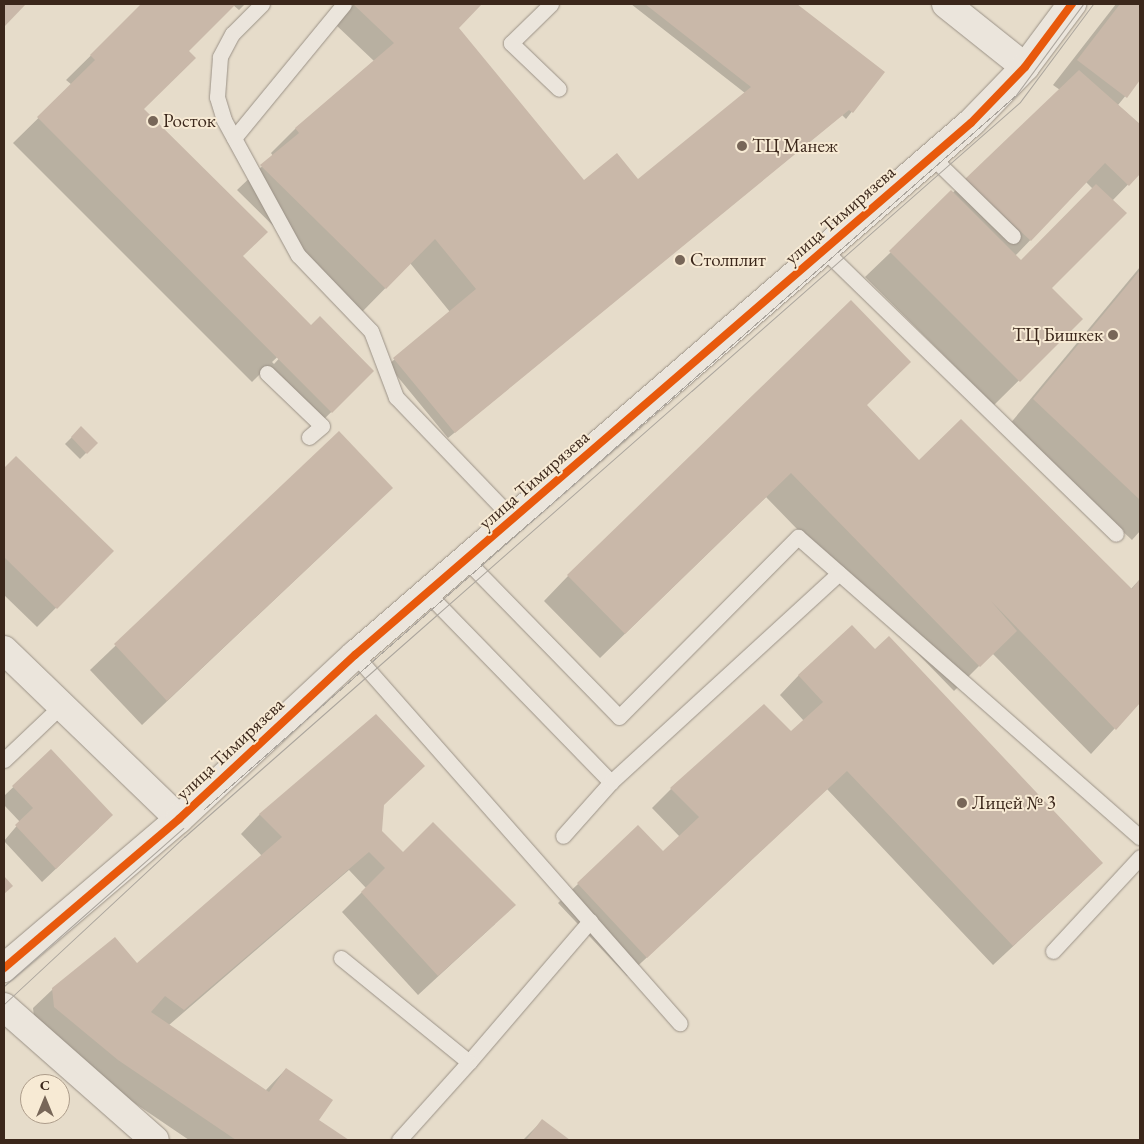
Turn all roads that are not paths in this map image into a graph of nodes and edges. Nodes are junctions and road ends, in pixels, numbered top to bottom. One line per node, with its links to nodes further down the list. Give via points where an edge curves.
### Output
1 (262, 4): 8 (lane, via 232,34 220,57 217,97)
2 (344, 4): 8 (lane)
3 (551, 4): 7 (lane, via 511,43)
4 (946, 4): 6 (street)
5 (1072, 4): 6 (street, улица Тимирязева)
6 (1025, 67): 9 (street, улица Тимирязева, via 971,123)
7 (559, 88)
8 (234, 138): 14 (lane, via 298,254 371,331 396,397)
9 (932, 157): 10 (lane); 11 (street, улица Тимирязева)
10 (1013, 236)
11 (824, 250): 14 (street, улица Тимирязева); 15 (lane)
12 (267, 373): 13 (lane, via 322,426)
13 (308, 437)
14 (512, 519): 16 (street, улица Тимирязева)
15 (1116, 534)
16 (466, 560): 17 (lane, via 619,717 798,537); 18 (street, улица Тимирязева)
17 (839, 573): 23 (lane); 26 (lane)
18 (427, 593): 20 (street, улица Тимирязева); 23 (lane)
19 (4, 650): 21 (street)
20 (355, 655): 24 (street, улица Тимирязева); 28 (lane)
21 (62, 705): 22 (lane); 24 (street)
22 (4, 760)
23 (611, 782): 25 (lane)
24 (179, 818): 31 (street, улица Тимирязева)
25 (563, 836)
26 (1140, 837)
27 (1140, 857): 29 (lane)
28 (590, 921): 33 (lane); 34 (lane)
29 (1053, 951)
30 (341, 958): 34 (lane)
31 (4, 968)
32 (4, 1007): 35 (street)
33 (680, 1023)
34 (469, 1062): 36 (lane)
35 (155, 1140)
36 (399, 1140)

